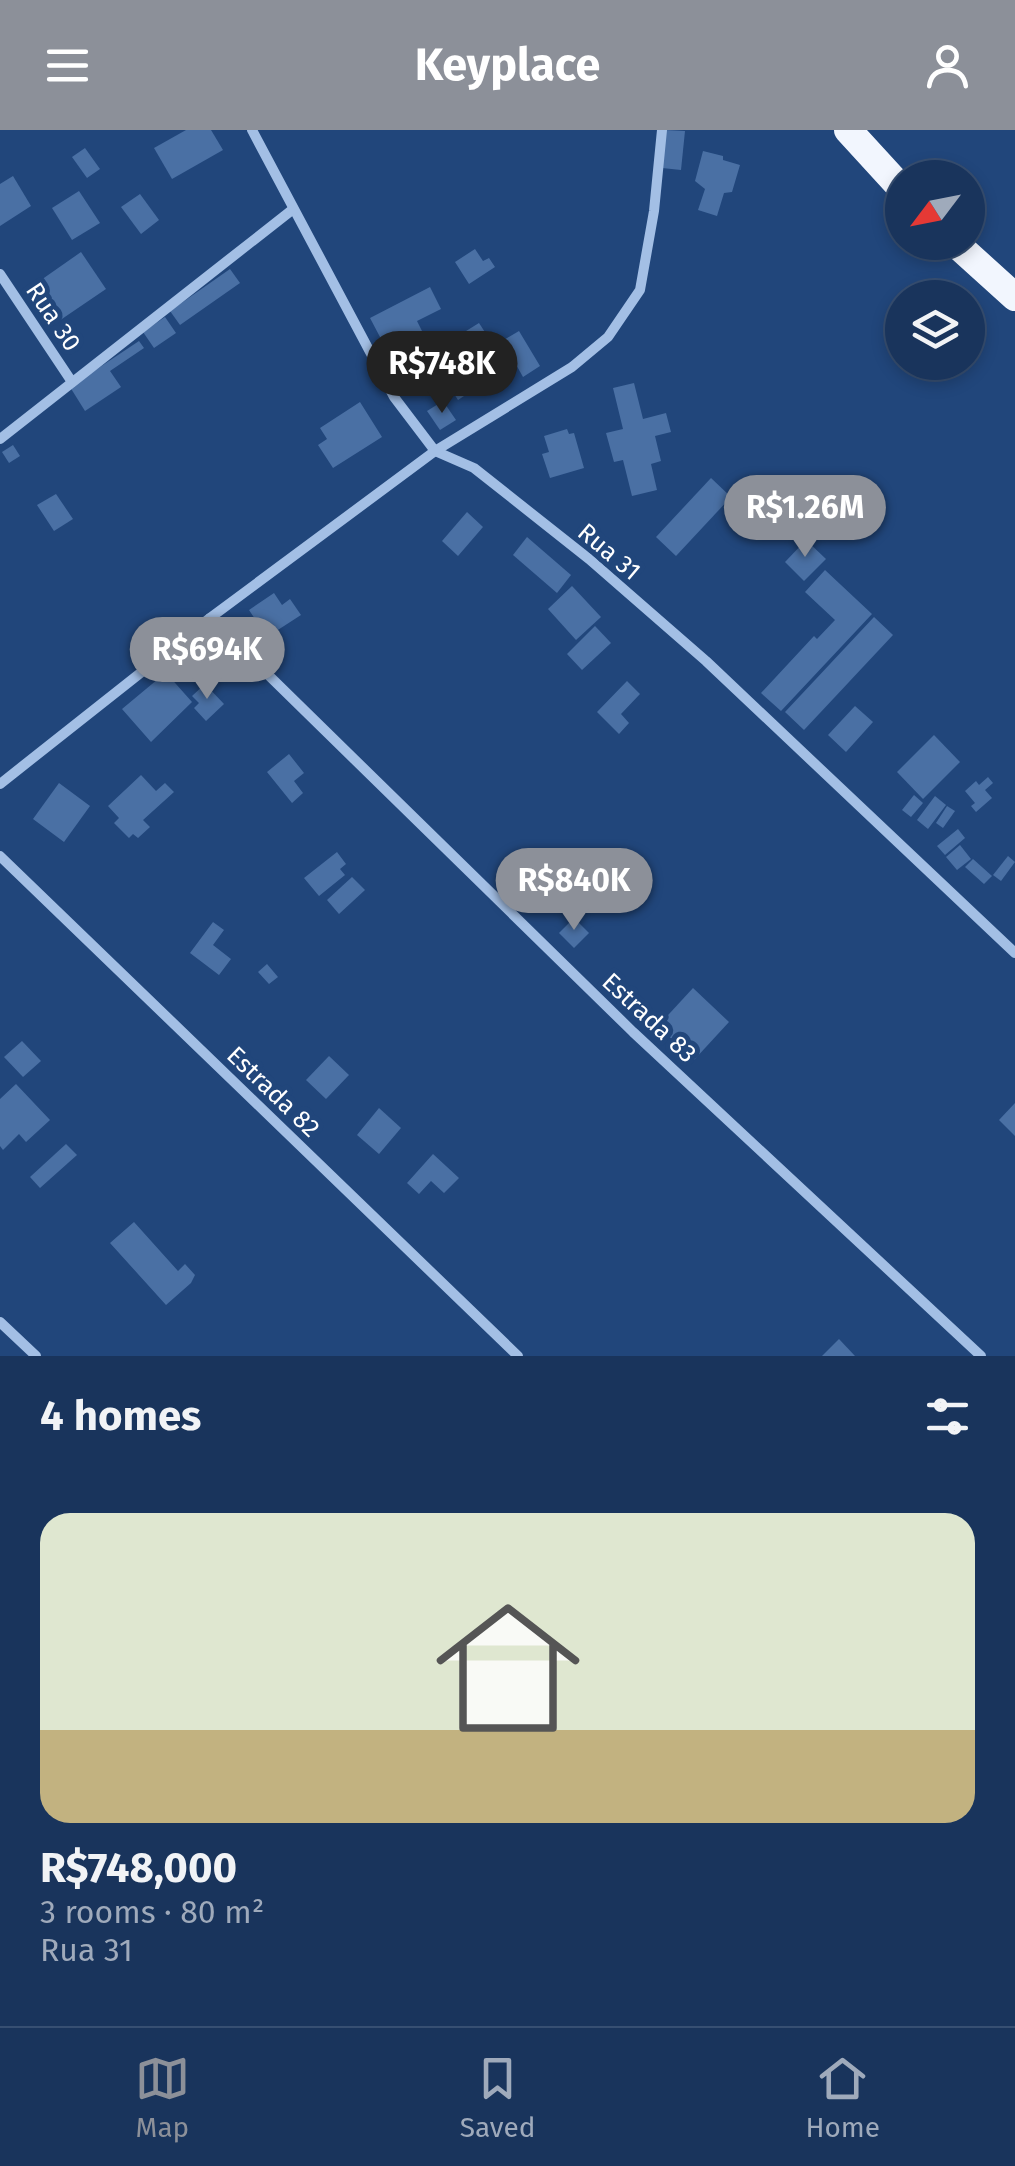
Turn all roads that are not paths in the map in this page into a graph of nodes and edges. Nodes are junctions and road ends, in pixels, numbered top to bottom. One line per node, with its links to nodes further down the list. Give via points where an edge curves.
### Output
1 (252, 130): 5 (street, Rua 31)
2 (662, 130): 11 (street, via 640,290 608,336 572,367)
3 (848, 130): 4 (highway)
4 (885, 170)
5 (292, 210): 9 (street); 11 (street, Rua 31, via 394,397)
6 (974, 260): 8 (highway)
7 (0, 274): 9 (street, Rua 30)
8 (1015, 298)
9 (72, 382): 10 (street)
10 (0, 439)
11 (435, 451): 12 (street); 15 (street, Rua 31, via 474,468 706,660)
12 (210, 618): 13 (street); 19 (street, Estrada 83, via 633,1032)
13 (0, 784)
14 (0, 856): 18 (street, Estrada 82)
15 (1015, 953)
16 (0, 1322): 17 (street)
17 (36, 1356)
18 (518, 1356)
19 (981, 1356)

